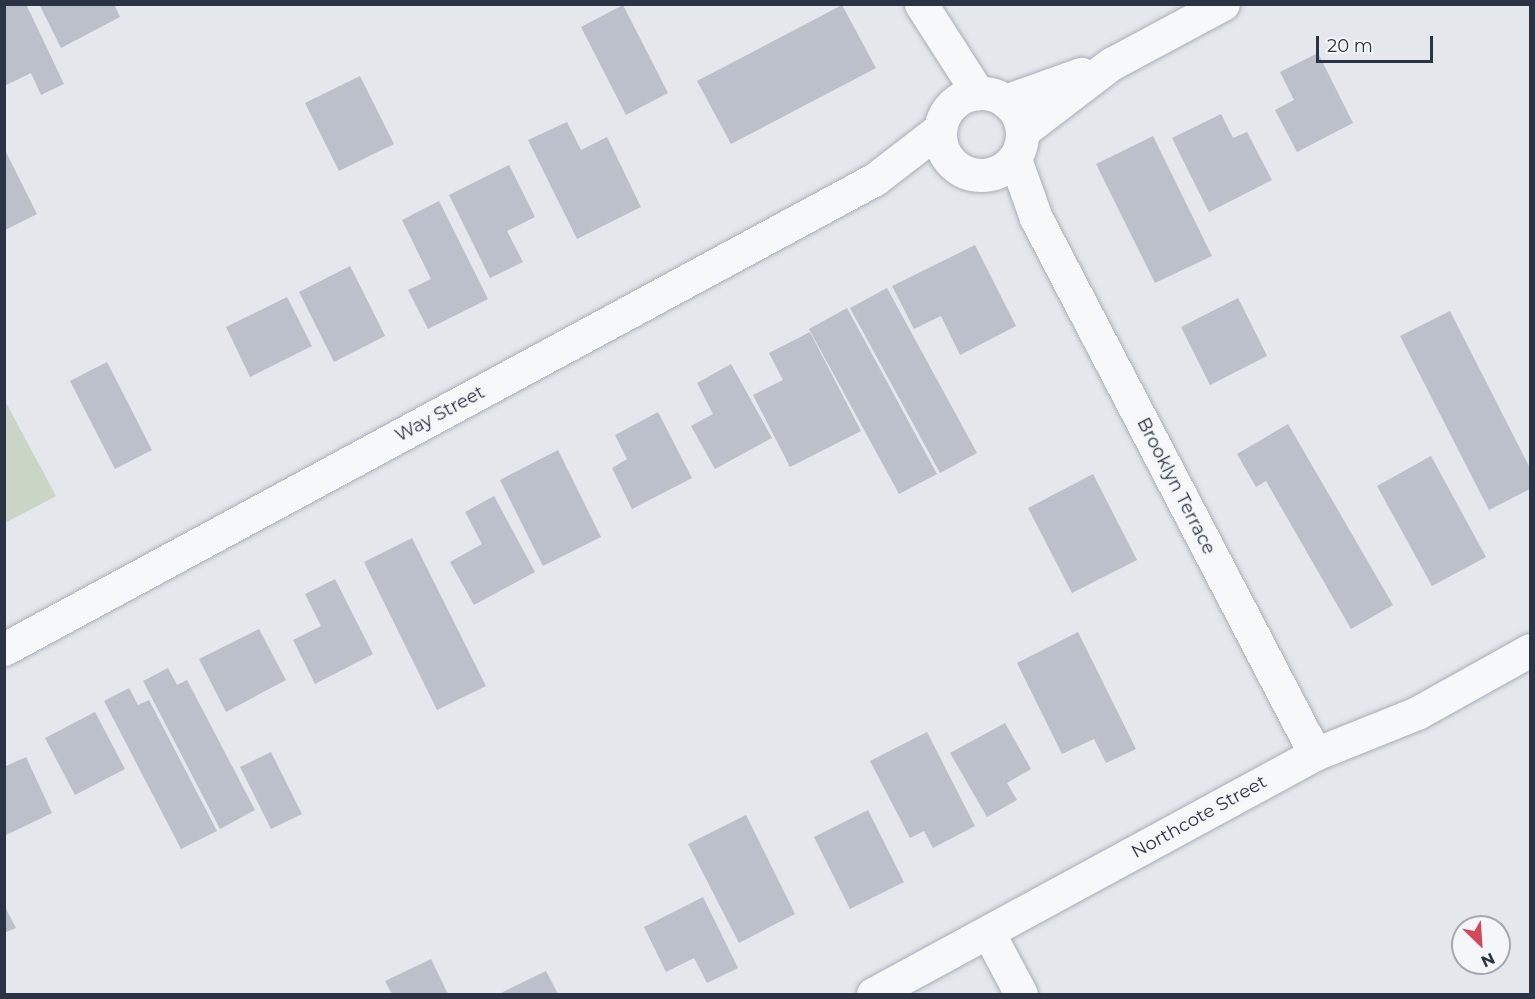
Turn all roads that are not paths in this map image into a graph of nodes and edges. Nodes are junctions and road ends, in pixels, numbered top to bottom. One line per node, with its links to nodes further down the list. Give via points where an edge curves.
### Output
1 (1223, 4): 3 (street, Way Street)
2 (923, 9): 4 (street)
3 (1112, 64): 4 (street, Way Street); 5 (street, Way Street)
4 (965, 117): 5 (street, Brooklyn Terrace, via 1016,111); 5 (street, via 958,169 985,175); 6 (street, Way Street, via 875,179)
5 (1012, 154): 8 (street, Brooklyn Terrace, via 1036,218)
6 (4, 649)
7 (1530, 651): 8 (street, Northcote Street, via 1417,713)
8 (1315, 754): 9 (street, Northcote Street)
9 (988, 932): 10 (street, Northcote Street); 11 (street)
10 (873, 994)
11 (1021, 994)

